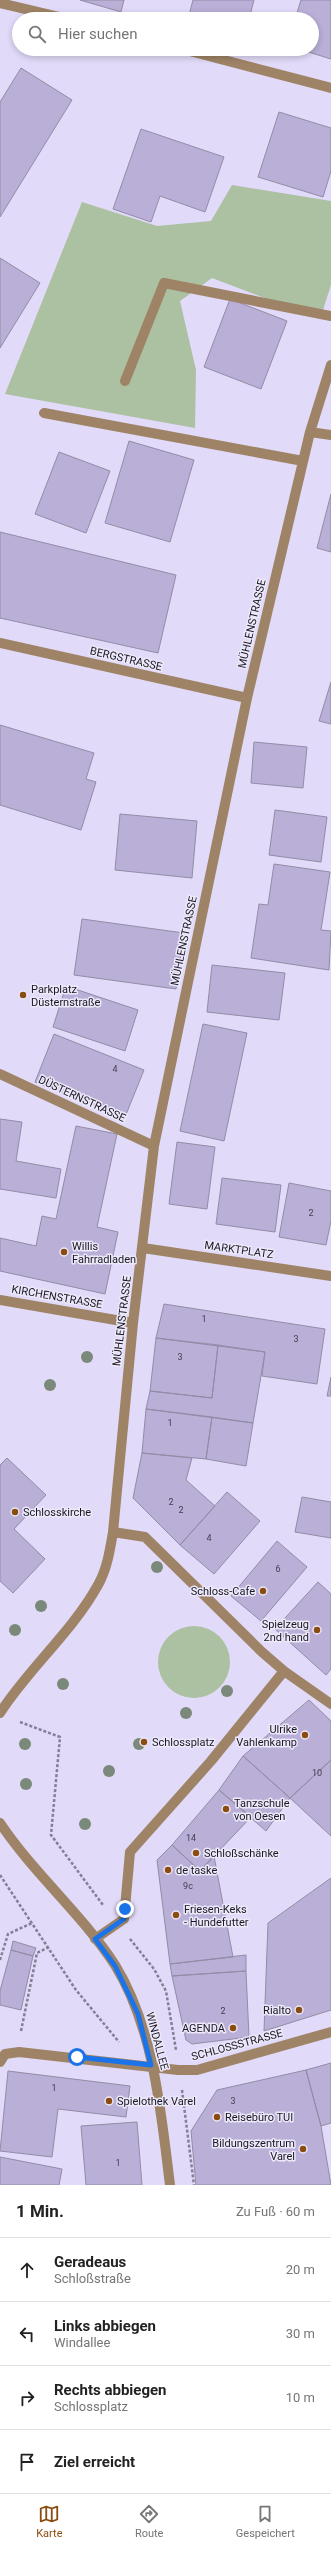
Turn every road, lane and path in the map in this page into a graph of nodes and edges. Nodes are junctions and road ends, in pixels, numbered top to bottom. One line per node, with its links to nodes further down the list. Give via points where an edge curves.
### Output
1 (0, 3): 2 (street)
2 (38, 12)
3 (209, 56): 4 (street)
4 (331, 88)
5 (331, 316): 7 (street, via 164,283)
6 (331, 364): 9 (street, MÜHLENSTRASSE)
7 (125, 381)
8 (44, 413): 11 (street)
9 (310, 432): 10 (street); 11 (street, MÜHLENSTRASSE)
10 (331, 435)
11 (303, 461): 13 (street, MÜHLENSTRASSE)
12 (0, 643): 13 (street, BERGSTRASSE)
13 (247, 698): 15 (street, MÜHLENSTRASSE)
14 (0, 1074): 15 (street, DÜSTERNSTRASSE)
15 (154, 1146): 16 (street, MÜHLENSTRASSE)
16 (143, 1248): 17 (street, MARKTPLATZ); 19 (street, MÜHLENSTRASSE)
17 (331, 1276)
18 (0, 1300): 19 (street, KIRCHENSTRASSE)
19 (133, 1323): 20 (street, MÜHLENSTRASSE)
20 (113, 1532): 21 (street, via 145,1537); 23 (street, via 107,1563 98,1584)
21 (284, 1671): 22 (street); 27 (street, via 211,1761 130,1852 124,1919)
22 (331, 1704)
23 (0, 1713): 27 (path, via 60,1737 51,1834)
24 (0, 1823): 28 (street, WINDALLEE, via 46,1883)
25 (0, 1875): 26 (path)
26 (32, 1923): 29 (path); 30 (path, via 8,1934)
27 (117, 1924): 28 (street); 36 (path, via 154,1969 166,1991)
28 (95, 1939): 35 (street, WINDALLEE, via 115,1966 138,2014)
29 (50, 1947): 31 (path, via 37,1953); 34 (path, via 76,1990 123,2047)
30 (0, 1960)
31 (23, 2020)
32 (331, 2032): 36 (street, SCHLOSSSTRASSE, via 198,2070)
33 (2, 2058): 34 (street, SCHLOSSSTRASSE, via 19,2052)
34 (131, 2063): 35 (street, SCHLOSSSTRASSE)
35 (151, 2065): 36 (street, SCHLOSSSTRASSE); 38 (street, WINDALLEE, via 159,2096)
36 (178, 2070)
37 (182, 2095): 39 (path)
38 (170, 2185)
39 (194, 2185)

